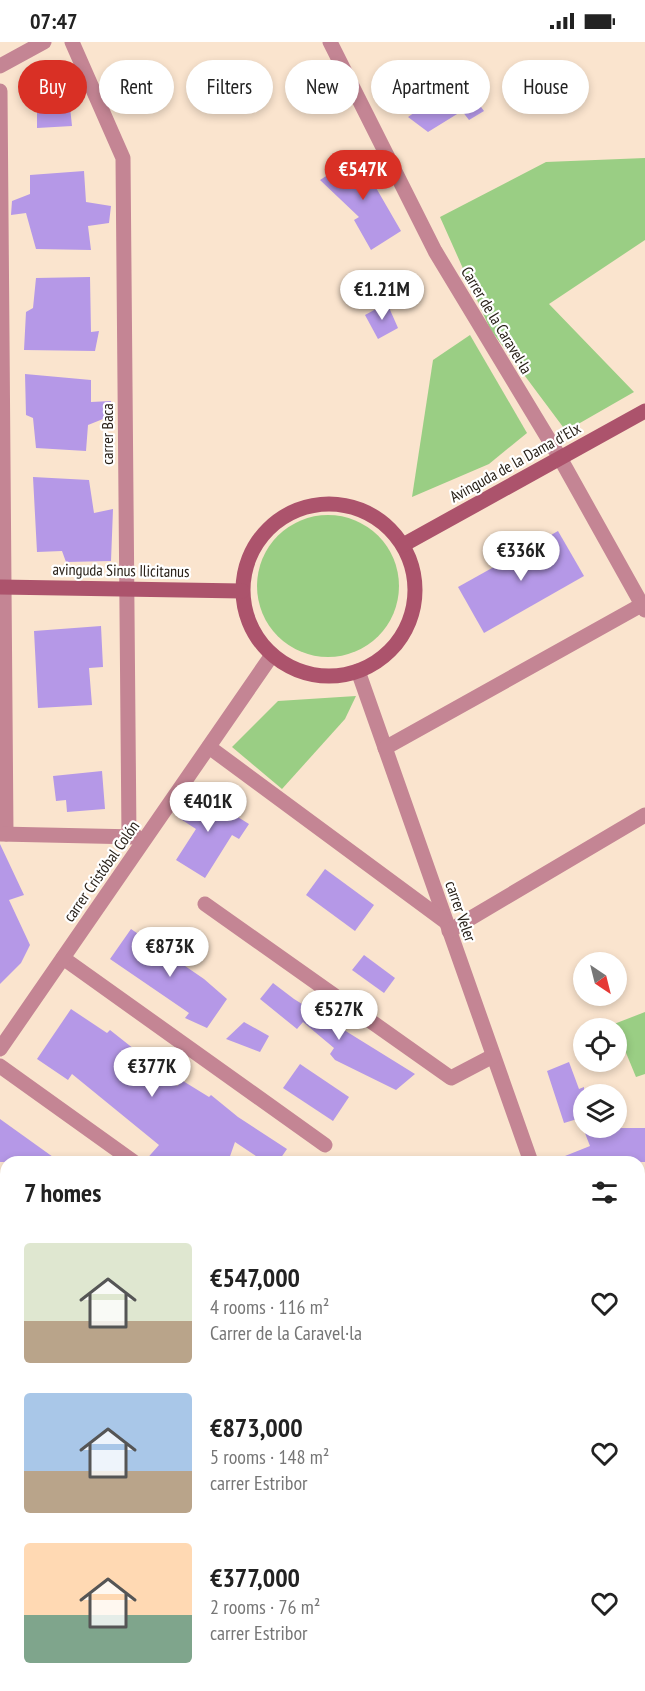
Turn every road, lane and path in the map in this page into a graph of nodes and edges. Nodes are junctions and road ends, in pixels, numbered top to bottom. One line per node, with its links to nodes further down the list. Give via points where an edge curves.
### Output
1 (44, 42): 4 (street)
2 (72, 42): 10 (street, carrer Baca, via 123,158)
3 (330, 42): 7 (street, Carrer de la Caravel·la, via 435,251)
4 (0, 66)
5 (0, 91): 9 (street)
6 (645, 411): 7 (street, Avinguda de la Dama d'Elx)
7 (560, 458): 8 (street, Avinguda de la Dama d'Elx); 12 (street, Carrer de la Caravel·la)
8 (403, 545): 11 (street, via 386,525 363,511 338,504 305,507 276,522 258,541 246,565); 14 (street, via 415,584 408,625 382,657)
9 (2, 587): 10 (street, avinguda Sinus Ilicitanus); 18 (street)
10 (126, 587): 11 (street, avinguda Sinus Ilicitanus); 19 (street, carrer Baca)
11 (242, 591): 13 (street, via 250,626)
12 (644, 606): 16 (street)
13 (272, 655): 14 (street, via 313,675); 15 (street, carrer Cristóbal Colón)
14 (358, 671): 16 (street, carrer Veler)
15 (209, 747): 20 (street, carrer Cristóbal Colón); 22 (street)
16 (385, 748): 22 (street, carrer Veler)
17 (645, 814): 22 (street)
18 (3, 834): 19 (street)
19 (129, 837): 20 (street)
20 (146, 837): 23 (street, carrer Cristóbal Colón)
21 (205, 904): 25 (street, via 451,1078)
22 (448, 926): 25 (street, carrer Veler)
23 (63, 958): 24 (street, carrer Cristóbal Colón); 27 (street)
24 (0, 1049)
25 (493, 1056): 29 (street, carrer Veler)
26 (0, 1066): 28 (street)
27 (326, 1145)
28 (127, 1156)
29 (529, 1156)

